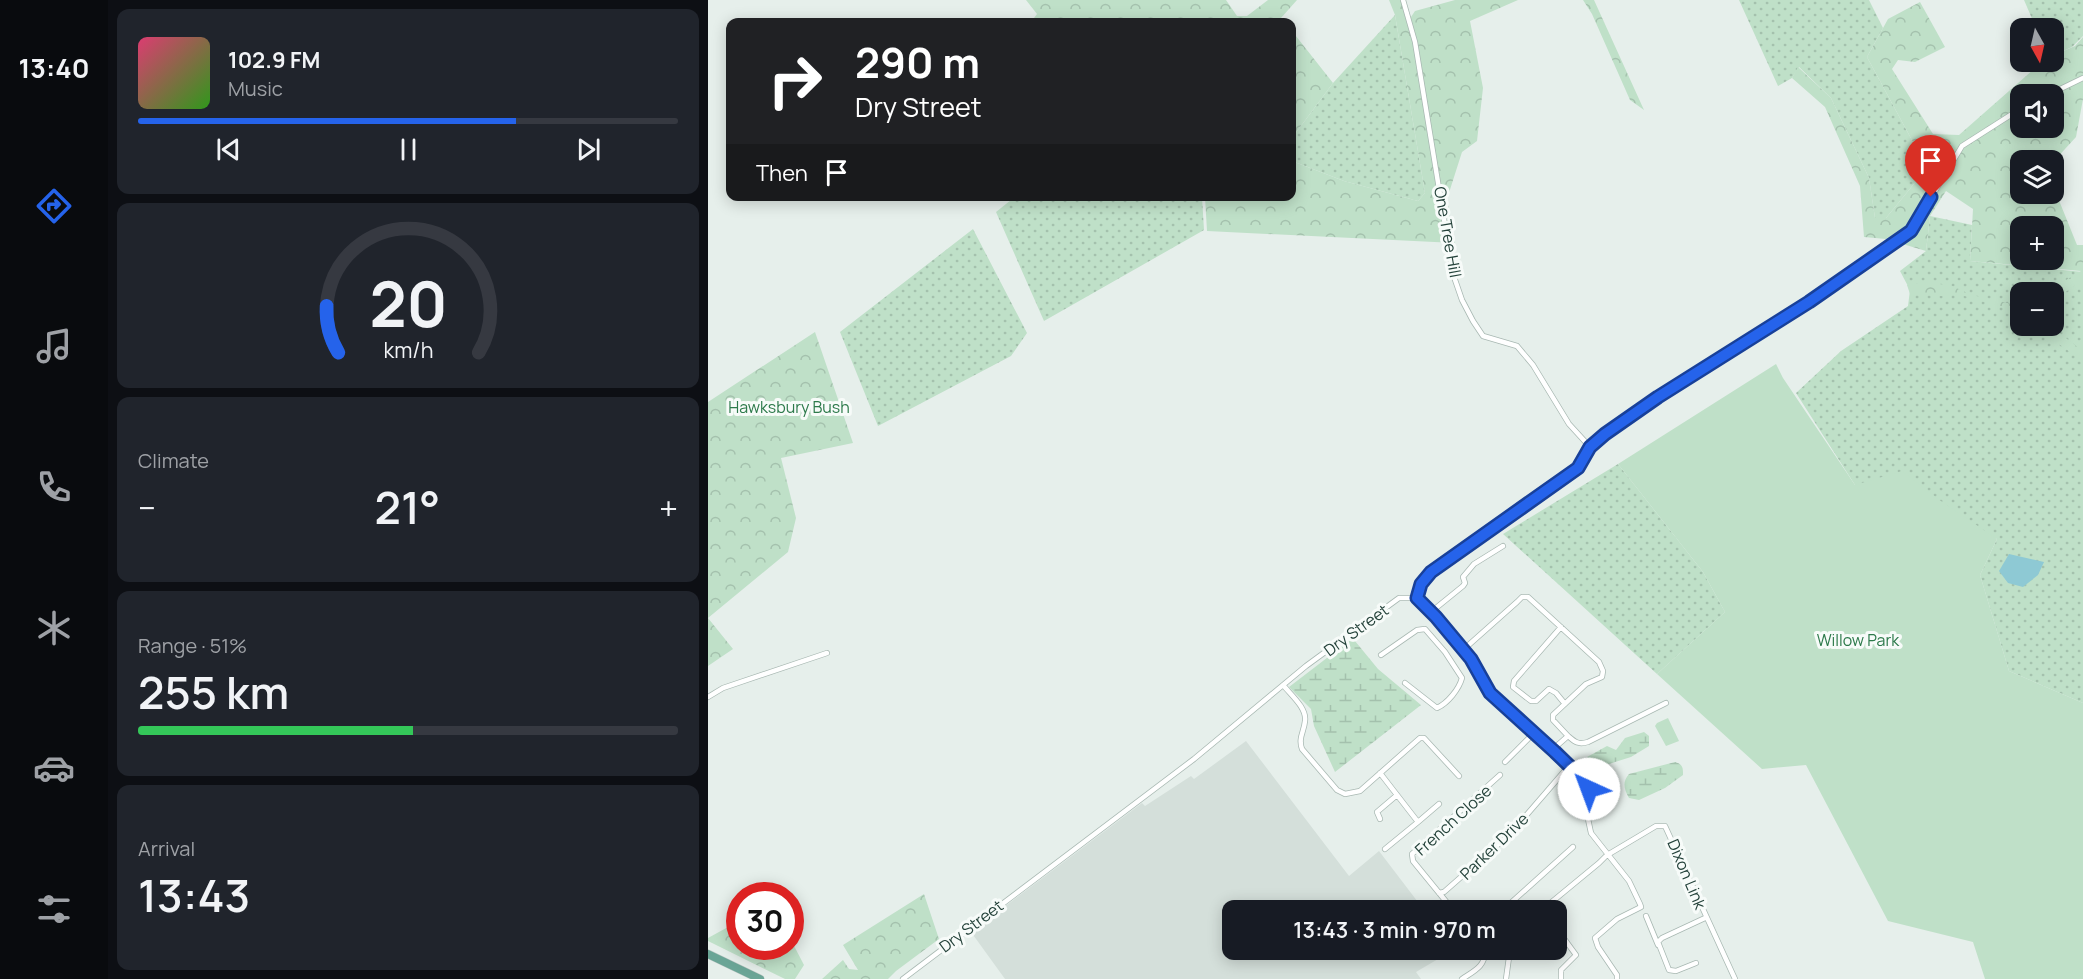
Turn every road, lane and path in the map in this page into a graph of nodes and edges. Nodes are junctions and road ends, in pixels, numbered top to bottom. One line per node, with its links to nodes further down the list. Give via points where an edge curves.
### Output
1 (1403, 0): 5 (street, One Tree Hill, via 1415,42 1453,274 1462,300 1483,336 1517,346 1569,424)
2 (2083, 78): 3 (street)
3 (2064, 87)
4 (2010, 115): 5 (street, via 1962,146 1911,231 1809,302 1658,397)
5 (1590, 447): 7 (street, via 1578,468 1431,572 1421,584)
6 (1503, 546): 8 (street, via 1474,564 1463,577 1463,586)
7 (1417, 598): 8 (street); 16 (street, Dry Street, via 1399,598)
8 (1431, 612): 10 (street)
9 (1561, 627): 12 (street, via 1525,596); 19 (street, via 1599,662 1603,671 1602,677 1586,684); 19 (street, via 1513,687 1531,701 1549,689)
10 (1450, 633): 11 (street); 12 (street)
11 (1438, 642): 14 (street, via 1428,631 1419,629); 15 (street, via 1460,673 1459,686 1437,708)
12 (1463, 650): 20 (street, via 1490,693)
13 (827, 652): 17 (street, via 723,688)
14 (1381, 655)
15 (1405, 683)
16 (1283, 685): 25 (street, via 1304,711 1302,749 1337,790 1345,794 1360,791); 47 (street, Dry Street, via 1194,759)
17 (708, 697)
18 (1666, 703): 21 (street, via 1588,742 1576,743)
19 (1565, 704): 21 (street, via 1553,718)
20 (1534, 733): 22 (street); 23 (street)
21 (1568, 736): 22 (street)
22 (1552, 750): 24 (street)
23 (1505, 762)
24 (1568, 767): 34 (street, via 1588,786 1589,826); 35 (street, Parker Drive, via 1510,834)
25 (1380, 773): 27 (street, via 1424,738); 28 (street)
26 (1500, 775): 35 (street, French Close, via 1412,854 1413,861)
27 (1459, 776)
28 (1397, 795): 30 (street, via 1377,812); 31 (street)
29 (1439, 804): 31 (street)
30 (1380, 819)
31 (1418, 822): 33 (street)
32 (1573, 847): 37 (street)
33 (1385, 849)
34 (1609, 854): 38 (street); 40 (street, Dixon Link, via 1656,826 1665,826); 54 (street, via 1629,881 1641,907 1617,919 1595,938)
35 (1439, 893): 36 (street)
36 (1445, 900)
37 (1514, 900)
38 (1555, 900)
39 (1646, 916): 42 (street)
40 (1705, 918): 42 (street, via 1662,938); 55 (street, Dixon Link)
41 (1567, 943): 53 (street, via 1576,955 1562,970)
42 (1658, 945): 46 (street, via 1671,971)
43 (708, 954): 48 (main road)
44 (1483, 960): 51 (street, via 1480,967)
45 (1509, 960): 52 (street)
46 (1696, 963)
47 (911, 972): 49 (street, Dry Street); 50 (street)
48 (760, 979)
49 (903, 979)
50 (916, 979)
51 (1462, 979)
52 (1506, 979)
53 (1561, 979)
54 (1617, 979)
55 (1735, 979)

